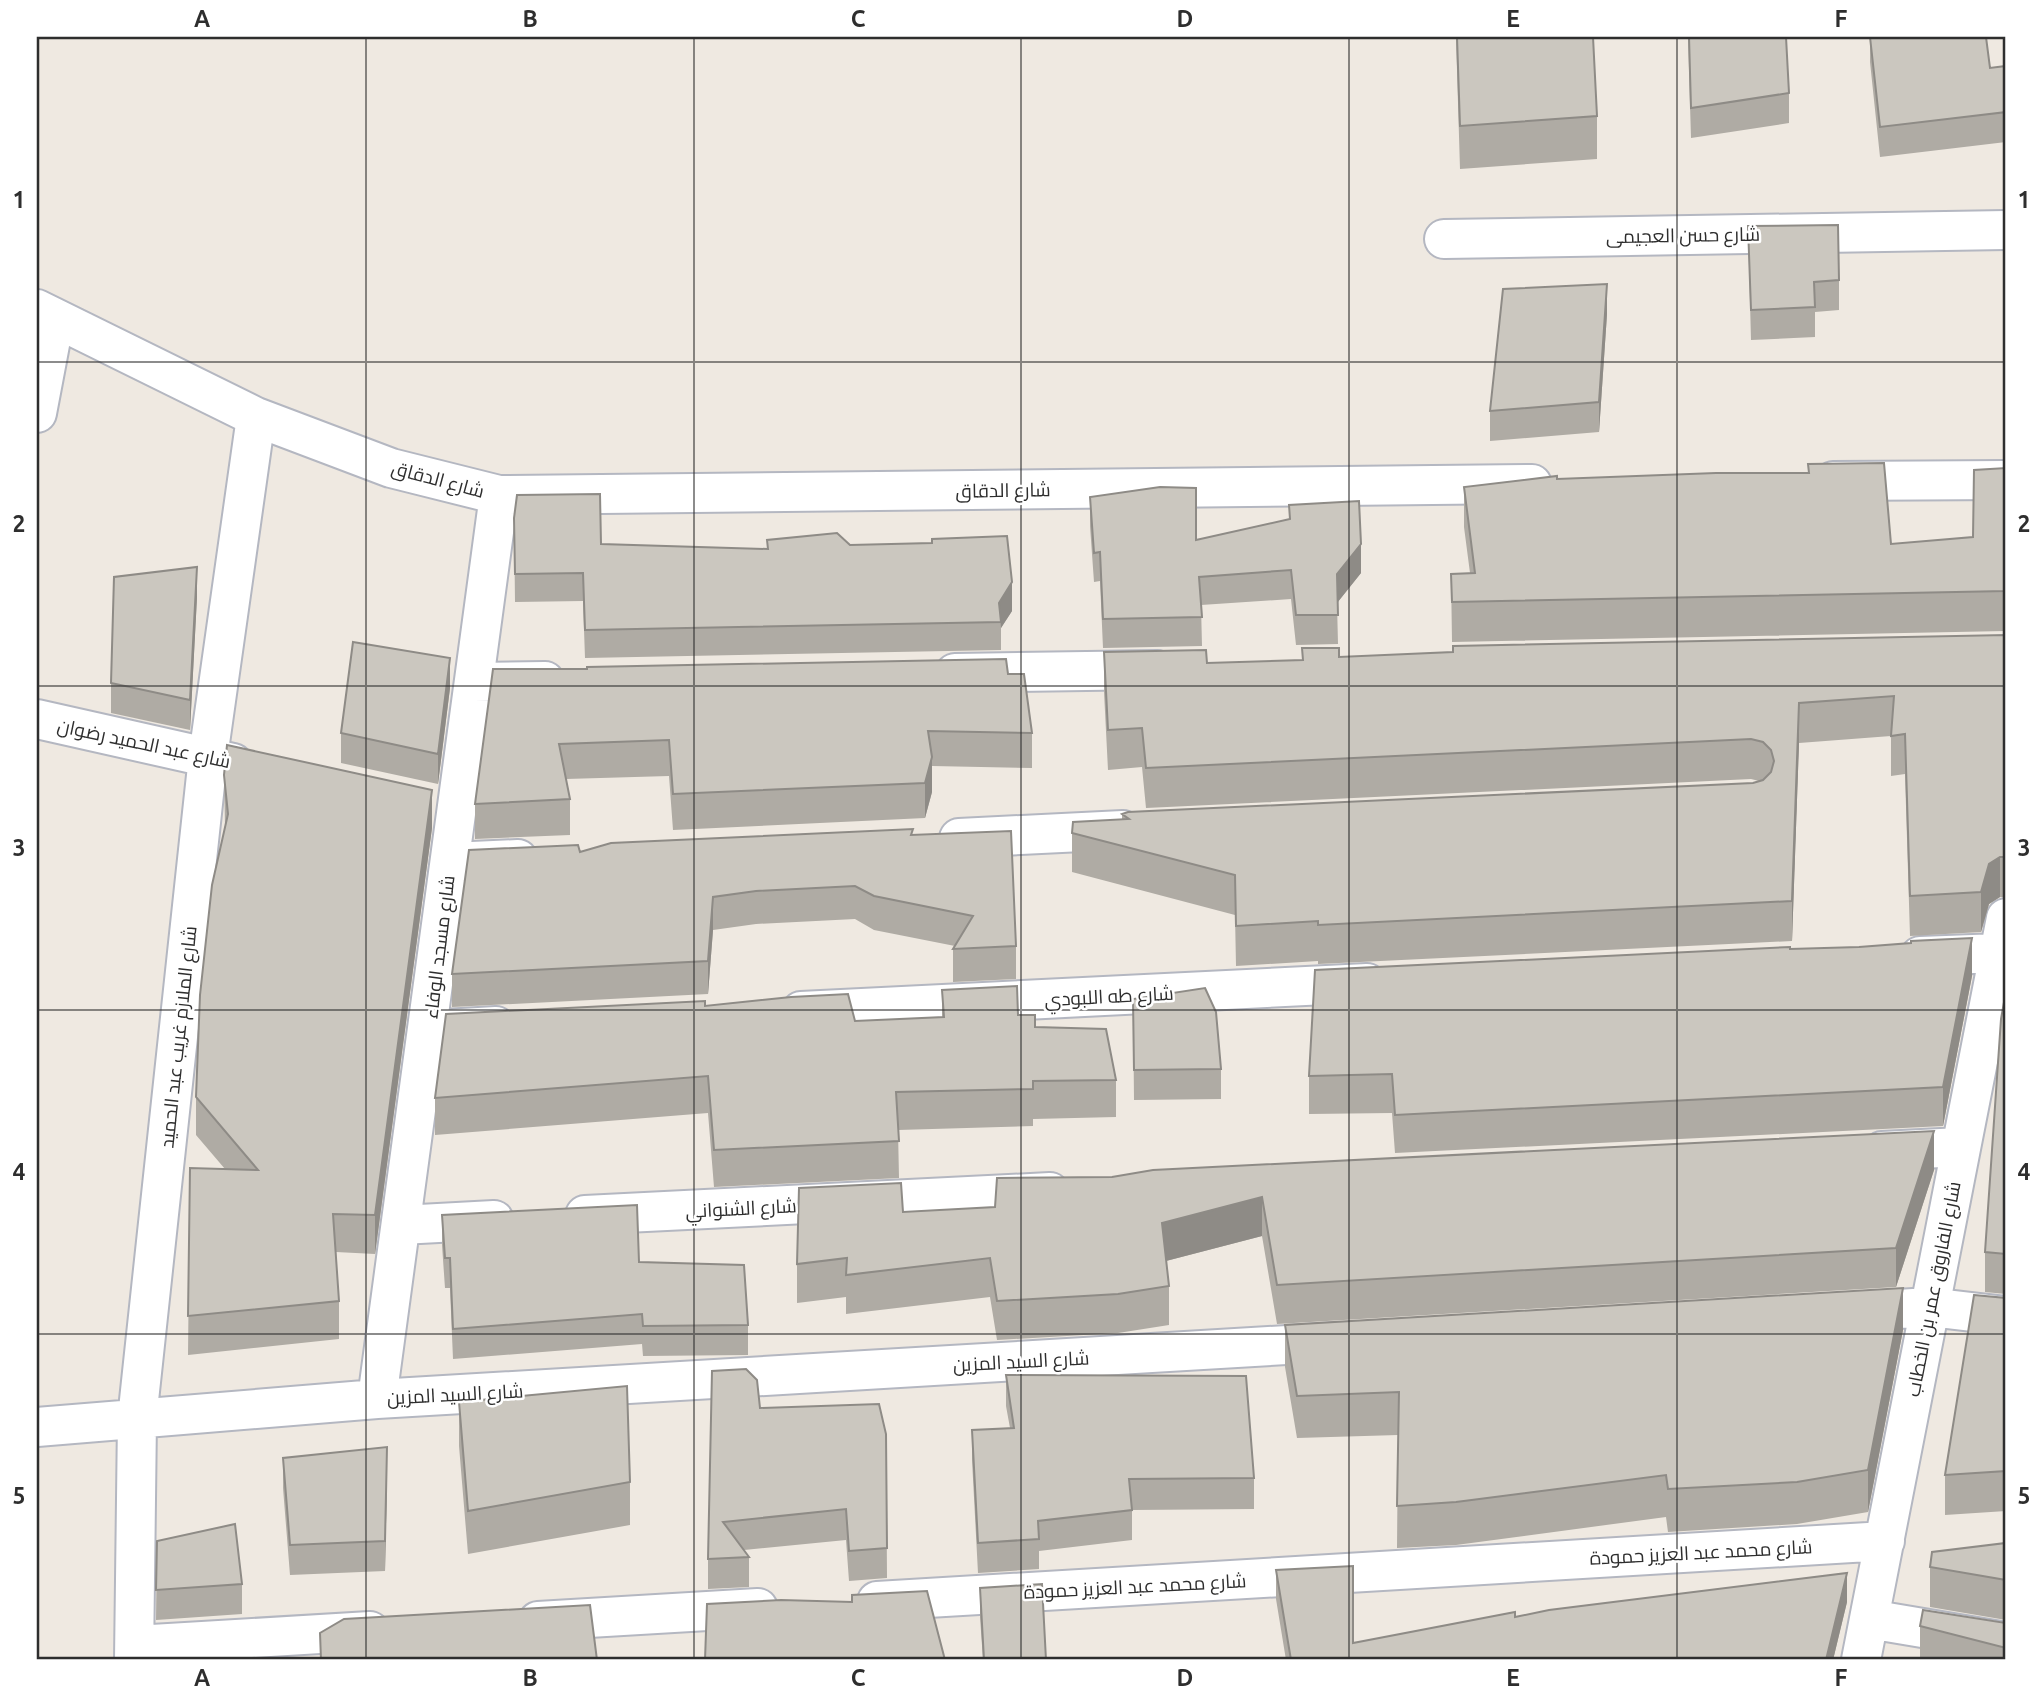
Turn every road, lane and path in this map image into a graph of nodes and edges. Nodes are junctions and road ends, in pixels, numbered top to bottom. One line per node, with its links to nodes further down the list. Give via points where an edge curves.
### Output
1 (2006, 230): 2 (street, شارع حسن العجيمى)
2 (1444, 239)
3 (46, 313): 4 (street); 5 (street, شارع الدقاق)
4 (37, 413)
5 (256, 417): 9 (street, شارع الدقاق, via 391,468); 15 (street, شارع الملازم غريب عبد الحميد)
6 (2006, 480): 7 (street)
7 (1797, 482)
8 (1560, 484): 9 (street, شارع الدقاق)
9 (499, 495): 13 (street, شارع مسجد الوفاء)
10 (1184, 669): 11 (street)
11 (920, 674)
12 (586, 680): 13 (street)
13 (474, 682): 18 (street, شارع مسجد الوفاء)
14 (37, 719): 15 (street, شارع عبد الحميد رضوان)
15 (208, 757): 16 (street, شارع عبد الحميد رضوان); 39 (street, شارع الملازم غريب عبد الحميد)
16 (260, 769)
17 (418, 803): 18 (street)
18 (457, 811): 22 (street, شارع مسجد الوفاء)
19 (1156, 829): 20 (street)
20 (921, 840)
21 (547, 858): 22 (street)
22 (450, 862): 29 (street, شارع مسجد الوفاء)
23 (2003, 935): 24 (street); 27 (street, شارع الفاروق عمر بن الخطاب)
24 (1881, 958)
25 (1396, 982): 26 (street, شارع طه اللبودي)
26 (774, 1013)
27 (1996, 1016): 30 (street, شارع الفاروق عمر بن الخطاب)
28 (525, 1025): 29 (street)
29 (428, 1030): 33 (street, شارع مسجد الوفاء)
30 (1961, 1147): 31 (street); 34 (street, شارع الفاروق عمر بن الخطاب)
31 (1849, 1153)
32 (1084, 1191): 33 (street, شارع الشنواني)
33 (401, 1224): 38 (street, شارع مسجد الوفاء)
34 (1929, 1307): 35 (street); 36 (street); 41 (street, شارع الفاروق عمر بن الخطاب)
35 (1818, 1314)
36 (2006, 1316)
37 (1374, 1340): 38 (street, شارع السيد المزين)
38 (377, 1399): 39 (street, شارع السيد المزين)
39 (137, 1419): 40 (street, شارع السيد المزين); 48 (street, شارع الملازم غريب عبد الحميد)
40 (37, 1427)
41 (1885, 1541): 42 (street, شارع محمد عبد العزيز حمودة); 44 (street, شارع الفاروق عمر بن الخطاب)
42 (849, 1603)
43 (794, 1606): 45 (street)
44 (1869, 1619): 47 (street); 49 (street, شارع الفاروق عمر بن الخطاب)
45 (505, 1623)
46 (409, 1629): 48 (street)
47 (2006, 1642)
48 (134, 1653)
49 (1861, 1660)

